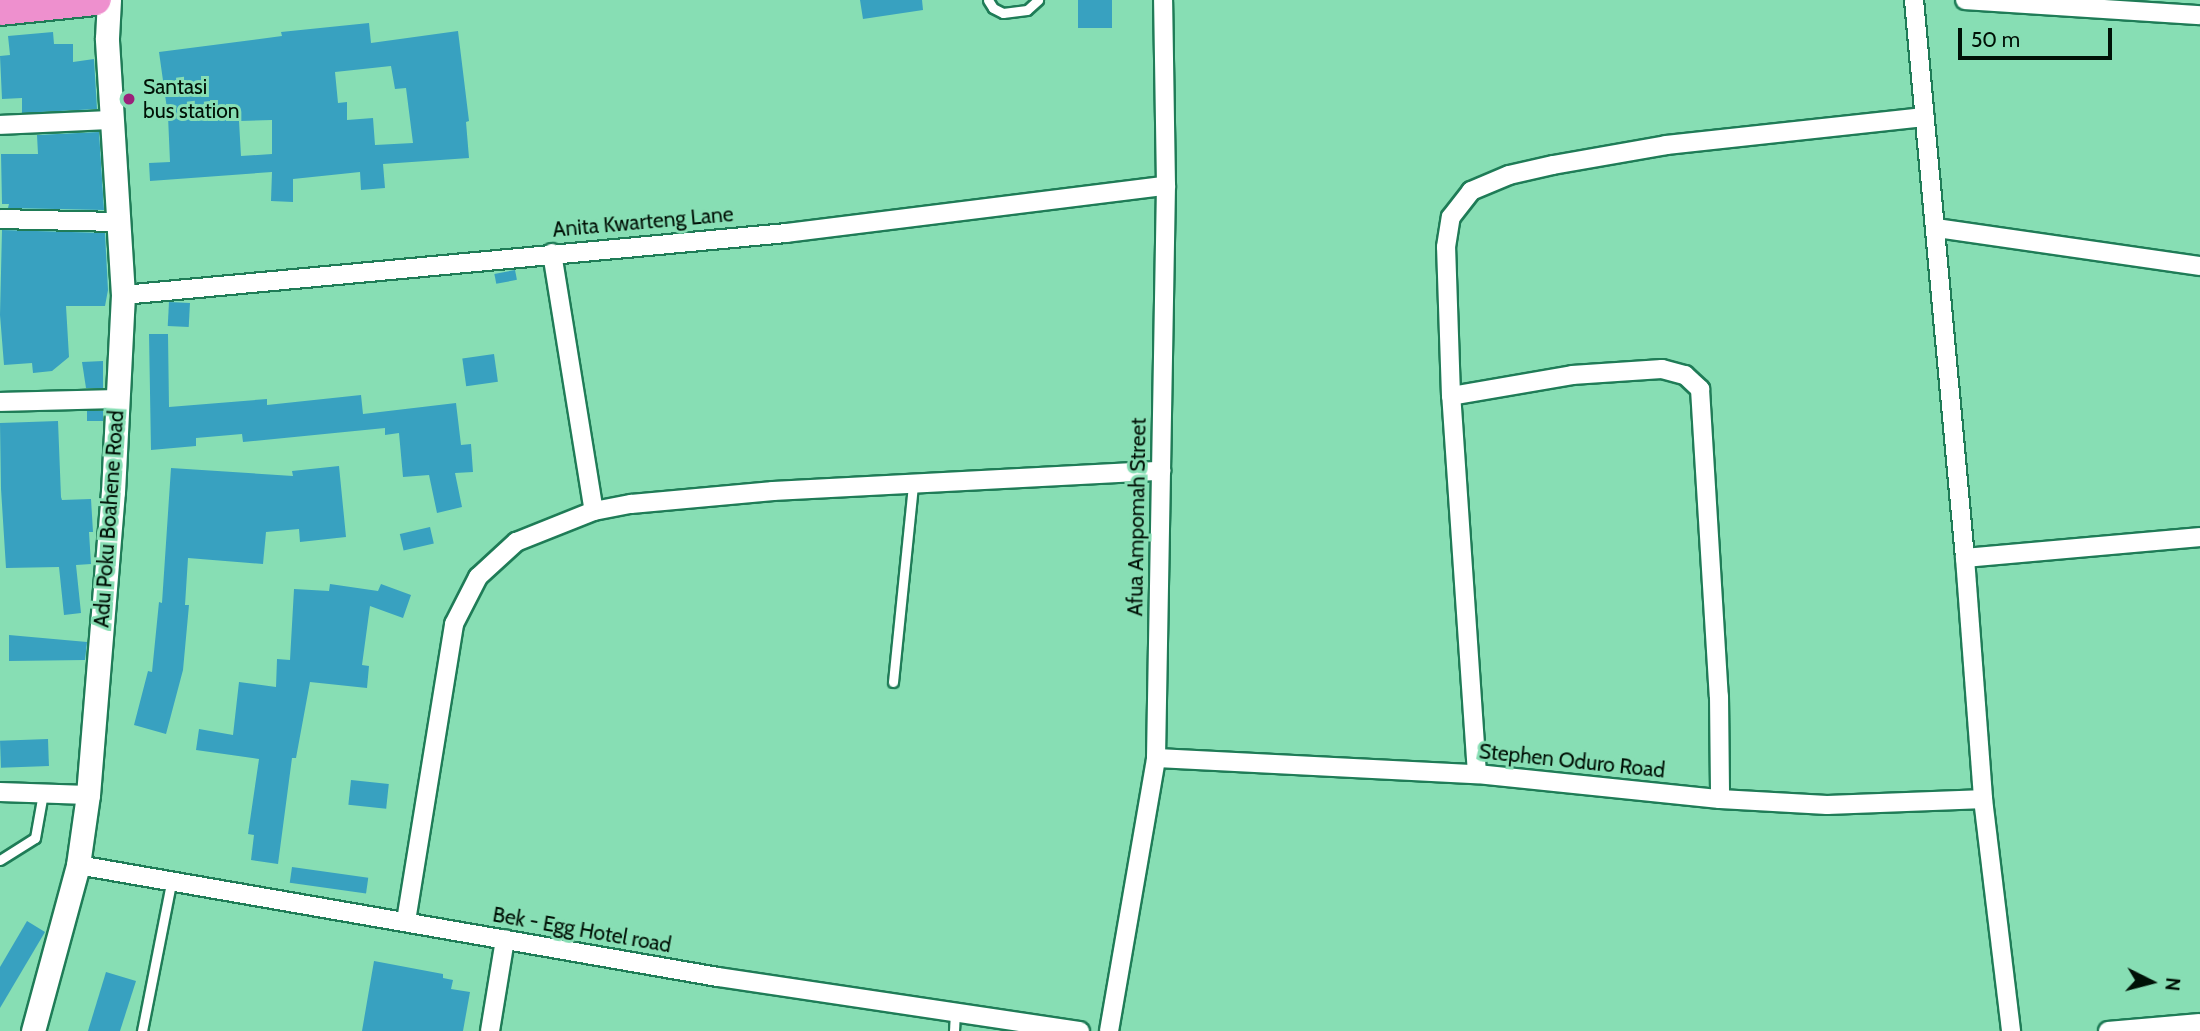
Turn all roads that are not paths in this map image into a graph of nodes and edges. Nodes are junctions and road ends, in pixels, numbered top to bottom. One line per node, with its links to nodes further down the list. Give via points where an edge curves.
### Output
1 (95, 0): 8 (highway)
2 (109, 0): 11 (street, Adu Poku Boahene Road)
3 (988, 0): 4 (lane, via 1003,13 1027,10)
4 (1038, 0)
5 (1163, 0): 13 (street, Afua Ampomah Street)
6 (1914, 0): 10 (street)
7 (1965, 0): 9 (street)
8 (0, 10)
9 (2200, 15)
10 (1924, 117): 16 (street); 20 (street, via 1666,145 1520,173 1471,191 1451,217 1446,247)
11 (112, 120): 12 (street); 15 (street, Adu Poku Boahene Road)
12 (0, 125)
13 (1166, 186): 17 (street, Anita Kwarteng Lane, via 786,233); 23 (street, Afua Ampomah Street)
14 (0, 219): 15 (street)
15 (118, 222): 19 (street, Adu Poku Boahene Road)
16 (1936, 228): 18 (street); 27 (street)
17 (552, 253): 19 (street, Anita Kwarteng Lane); 25 (street)
18 (2200, 265)
19 (123, 295): 21 (street, Adu Poku Boahene Road)
20 (1451, 396): 30 (street); 34 (street, via 1572,375 1662,369 1685,376 1700,389 1719,696)
21 (118, 399): 22 (street); 33 (street, Adu Poku Boahene Road)
22 (0, 402)
23 (1161, 471): 24 (street); 29 (street, Afua Ampomah Street)
24 (913, 484): 25 (street, via 773,491); 28 (lane)
25 (594, 510): 39 (street, via 516,542 478,577 454,624)
26 (2200, 537): 27 (street)
27 (1965, 558): 35 (street)
28 (893, 682)
29 (1156, 758): 30 (street, Stephen Oduro Road); 48 (street, Afua Ampomah Street)
30 (1477, 774): 34 (street, Stephen Oduro Road)
31 (0, 792): 32 (street)
32 (43, 793): 33 (street); 36 (lane, via 35,838)
33 (89, 795): 37 (street, Adu Poku Boahene Road)
34 (1720, 799): 35 (street, Stephen Oduro Road, via 1827,805)
35 (1983, 799): 49 (street)
36 (0, 860)
37 (78, 865): 38 (street, Bek - Egg Hotel road); 44 (street, Adu Poku Boahene Road)
38 (171, 883): 39 (street, Bek - Egg Hotel road); 45 (lane)
39 (405, 921): 40 (street, Bek - Egg Hotel road)
40 (505, 940): 41 (street, Bek - Egg Hotel road); 46 (street)
41 (955, 1022): 43 (street, Bek - Egg Hotel road)
42 (2200, 1023): 50 (street)
43 (1044, 1029): 47 (street, Bek - Egg Hotel road)
44 (33, 1031)
45 (142, 1031)
46 (491, 1031)
47 (1080, 1031)
48 (1109, 1031)
49 (2011, 1031)
50 (2108, 1031)

